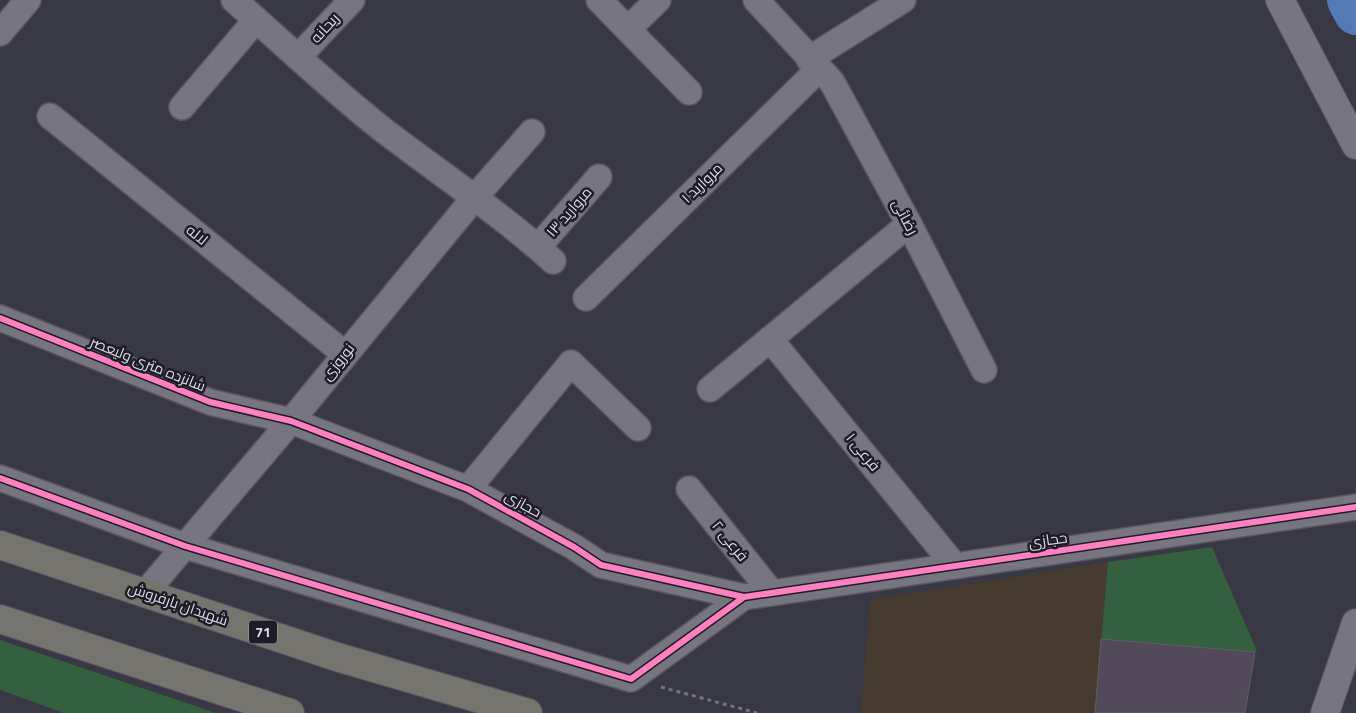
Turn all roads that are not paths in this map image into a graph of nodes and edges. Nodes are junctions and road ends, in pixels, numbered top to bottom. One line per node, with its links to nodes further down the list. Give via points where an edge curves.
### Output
1 (28, 0): 11 (street)
2 (234, 0): 9 (street)
3 (352, 0): 12 (street, ریحانه)
4 (598, 0): 10 (street)
5 (658, 0): 10 (street)
6 (756, 0): 13 (street, رضائی)
7 (903, 0): 13 (street, مروارید ۱)
8 (1280, 0): 18 (main road)
9 (256, 20): 12 (street); 15 (street)
10 (628, 29): 14 (street)
11 (0, 33)
12 (298, 57): 20 (street, via 382,129)
13 (814, 64): 21 (street, رضائی, via 832,82); 22 (street, مروارید ۱)
14 (689, 92)
15 (182, 107)
16 (50, 116): 25 (street, لاله)
17 (532, 132): 20 (street, نوروزی)
18 (1356, 145)
19 (600, 177): 20 (street, مروارید ۱۳, via 546,254)
20 (475, 197): 25 (street, نوروزی)
21 (909, 224): 24 (street); 26 (street, رضائی)
22 (586, 298)
23 (0, 318): 28 (street, شانزده متری ولیعصر, via 210,402)
24 (770, 339): 27 (street); 36 (street, فرعی ۱)
25 (345, 354): 28 (street, نوروزی)
26 (984, 370)
27 (710, 389)
28 (291, 421): 31 (street, حجازی); 35 (street, نوروزی)
29 (638, 428): 31 (street, via 571,363)
30 (0, 478): 35 (street)
31 (468, 489): 39 (street, حجازی, via 601,565)
32 (689, 489): 38 (street, فرعی ۲)
33 (1356, 507): 36 (street, حجازی)
34 (0, 545): 37 (highway, شهیدان بارفروش / 71)
35 (185, 546): 37 (street, نوروزی); 39 (street, حجازی, via 631,679)
36 (955, 566): 38 (street, حجازی)
37 (146, 593): 44 (highway, شهیدان بارفروش / 71, via 337,657)
38 (772, 593): 39 (street, حجازی)
39 (744, 597)
40 (0, 618): 43 (highway)
41 (1356, 623): 42 (main road)
42 (1324, 712)
43 (290, 713)
44 (528, 713)

